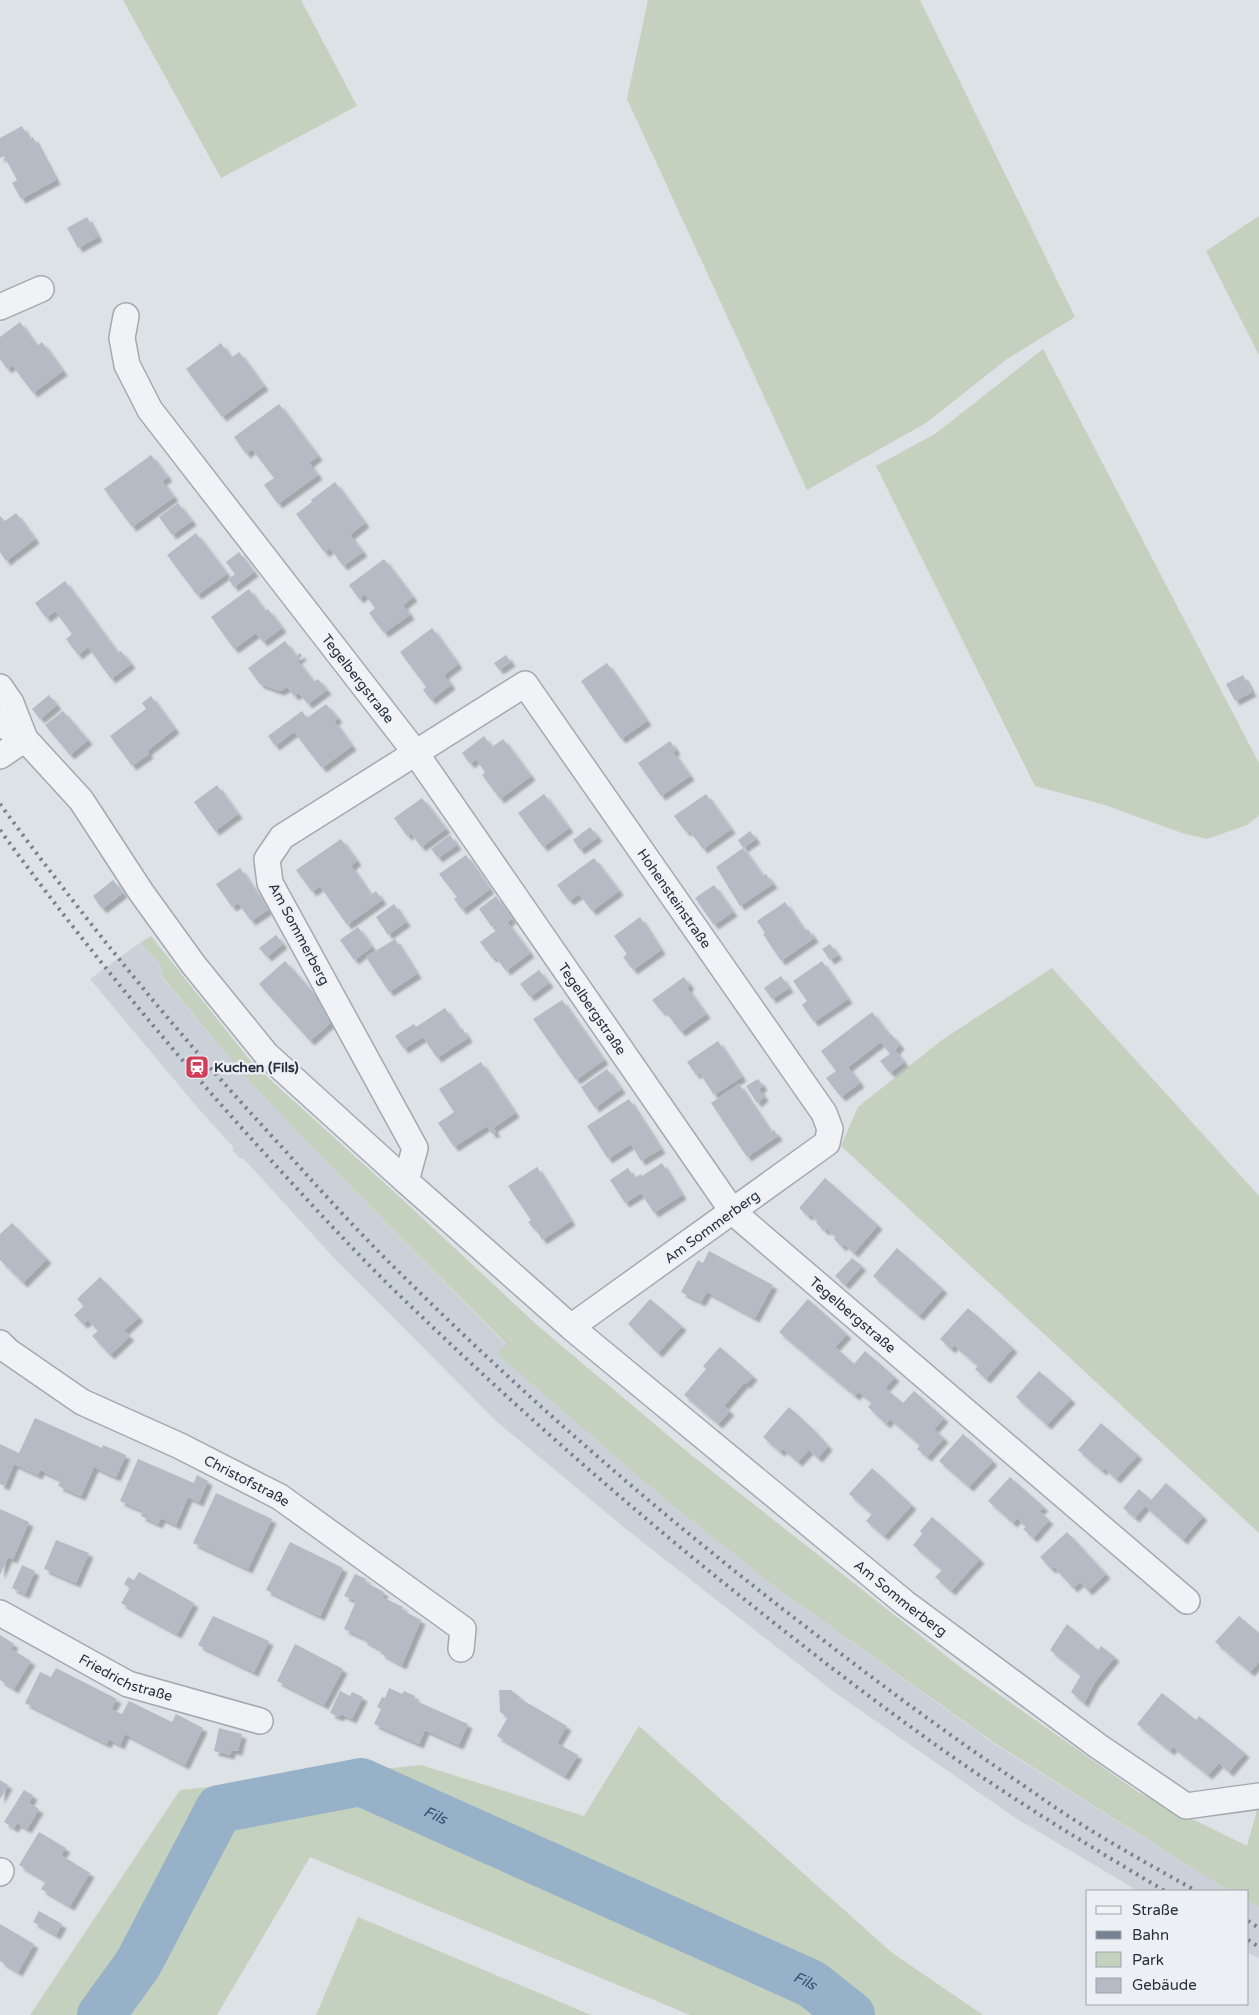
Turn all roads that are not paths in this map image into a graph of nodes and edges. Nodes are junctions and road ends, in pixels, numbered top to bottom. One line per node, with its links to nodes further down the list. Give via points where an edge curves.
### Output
1 (41, 289): 2 (street)
2 (0, 307)
3 (126, 316): 8 (street, Tegelbergstraße, via 122,338 127,365 150,410)
4 (525, 684): 8 (street, Am Sommerberg); 10 (street, Hohensteinstraße)
5 (0, 687): 7 (street, Am Sommerberg, via 11,703)
6 (0, 723): 7 (street, Am Sommerberg)
7 (25, 739): 9 (street); 11 (street, Am Sommerberg, via 81,800 192,964 266,1054)
8 (415, 752): 11 (street, Am Sommerberg, via 282,837 267,859 270,882 415,1148); 12 (street, Tegelbergstraße)
9 (0, 756)
10 (824, 1113): 12 (street, Am Sommerberg, via 830,1129 827,1143)
11 (406, 1181): 13 (street, Am Sommerberg)
12 (734, 1212): 13 (street, Am Sommerberg); 15 (street, Tegelbergstraße)
13 (571, 1327): 19 (street, Am Sommerberg, via 905,1603 1098,1746 1186,1806)
14 (3, 1354): 17 (street, Christofstraße, via 82,1402 180,1446 280,1497 463,1629)
15 (1188, 1601)
16 (0, 1613): 18 (street, Friedrichstraße, via 128,1684)
17 (461, 1649)
18 (260, 1721)
19 (1259, 1796)

